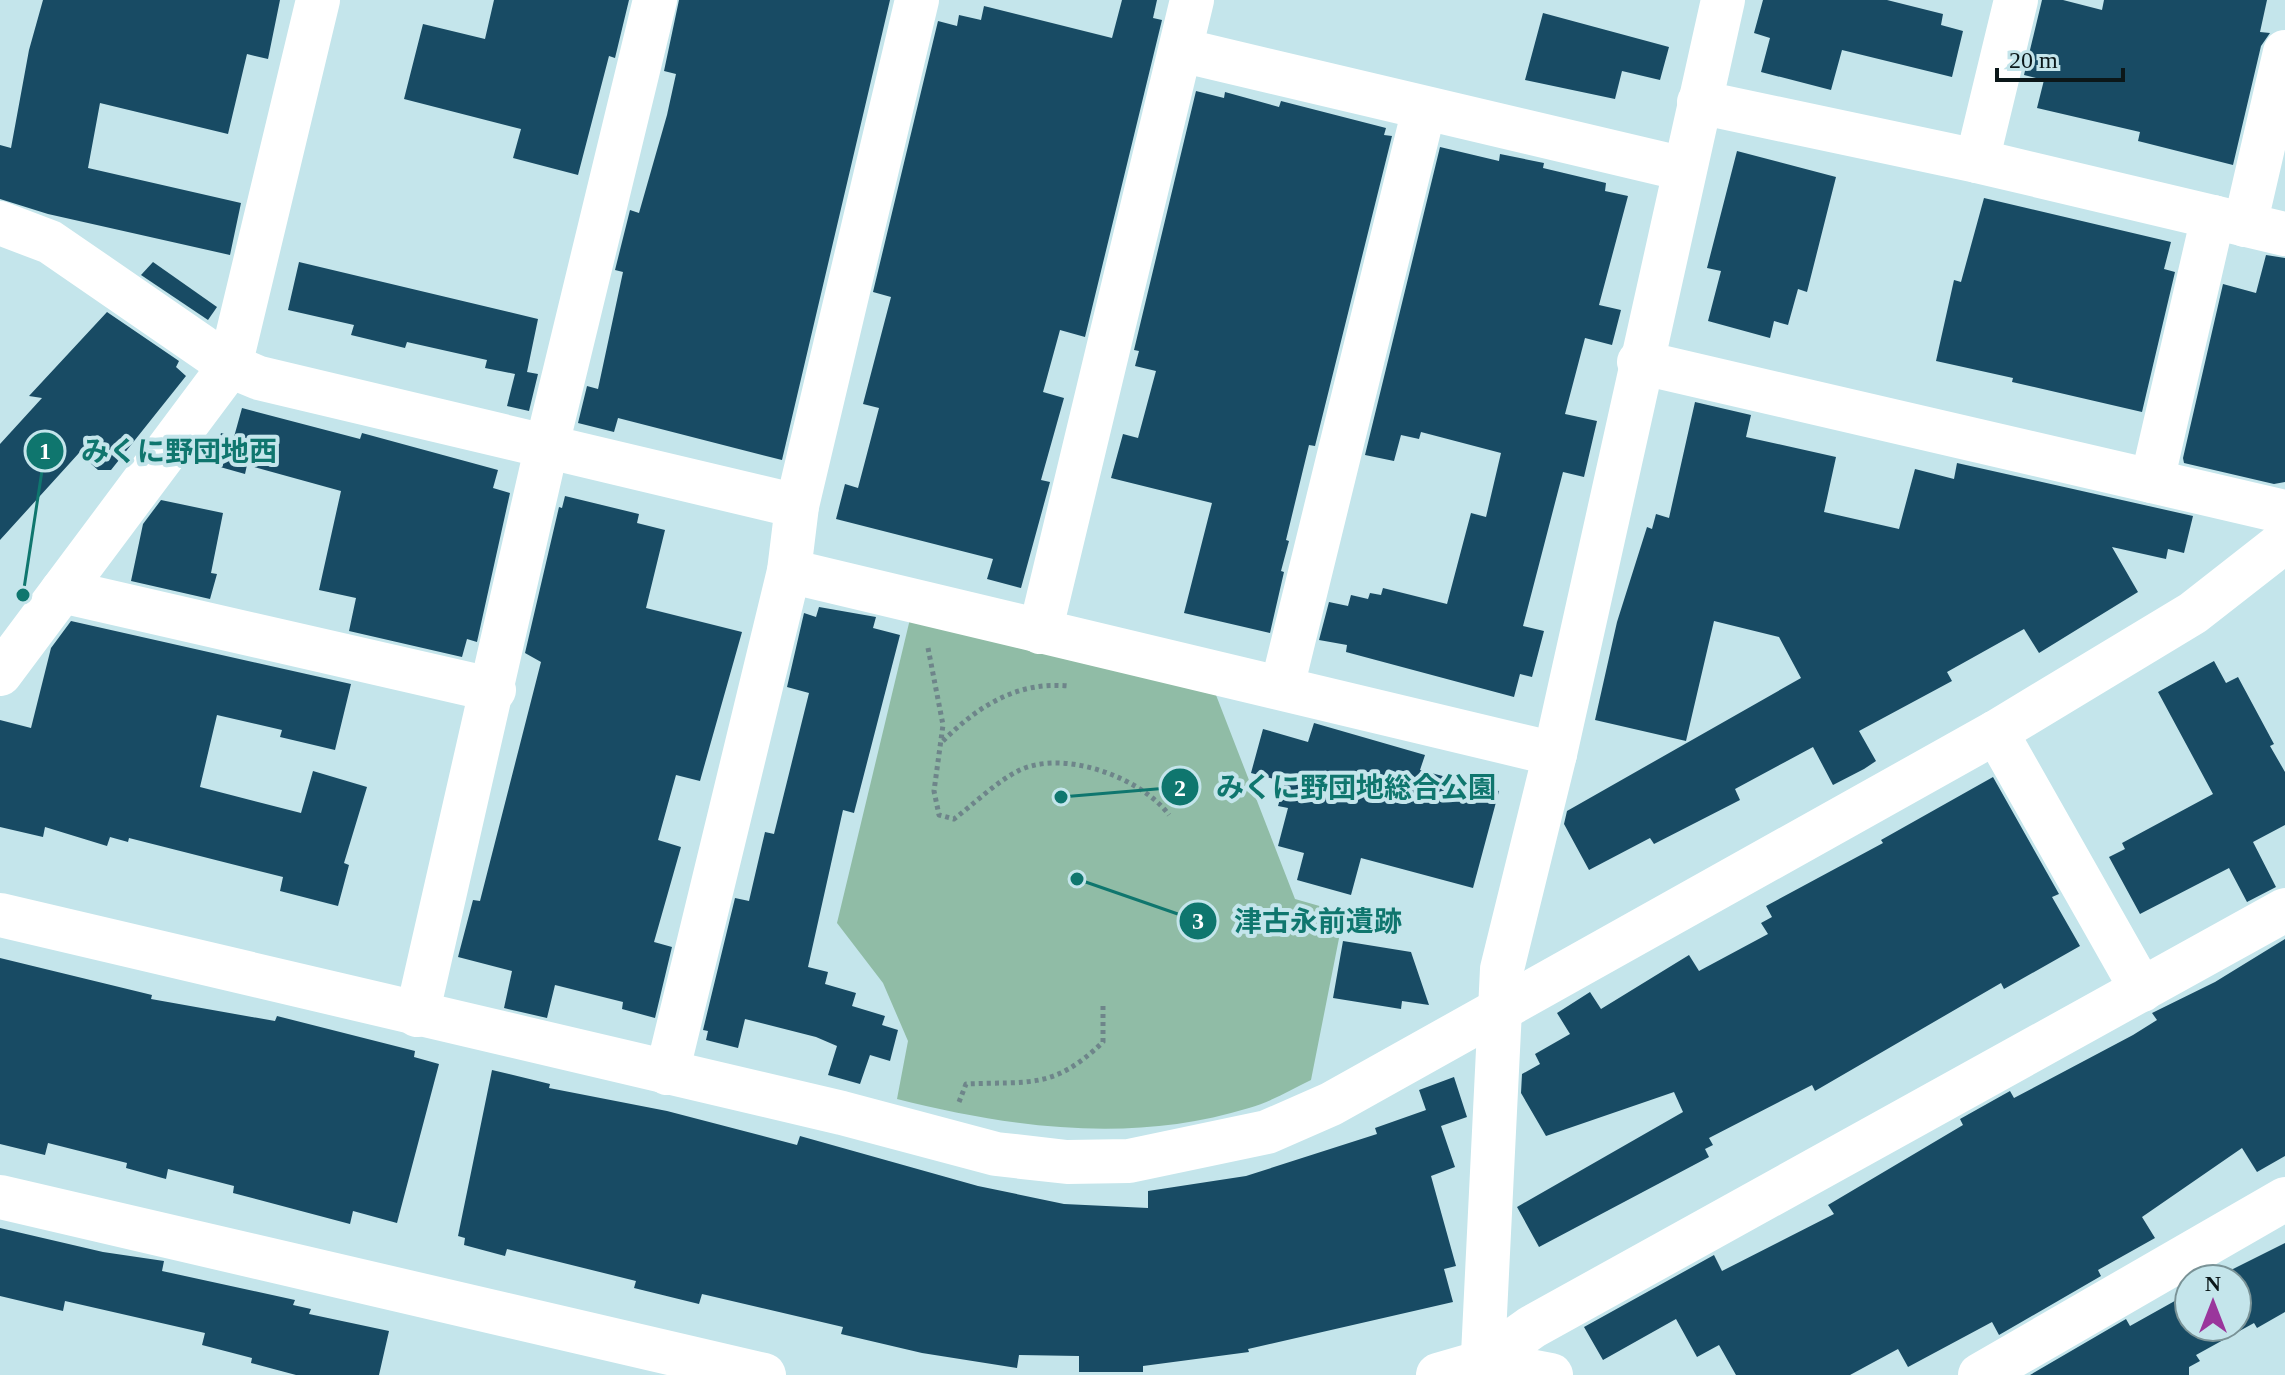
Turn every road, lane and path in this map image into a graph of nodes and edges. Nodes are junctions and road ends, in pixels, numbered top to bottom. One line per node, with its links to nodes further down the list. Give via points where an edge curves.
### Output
1 (318, 0): 16 (street)
2 (655, 0): 17 (street)
3 (917, 0): 19 (street)
4 (1192, 0): 7 (street)
5 (1723, 0): 9 (street)
6 (2016, 0): 11 (street)
7 (1181, 50): 10 (street); 25 (street)
8 (2285, 52): 14 (street)
9 (1699, 102): 11 (street); 12 (street)
10 (1424, 109): 12 (street); 28 (street)
11 (1977, 161): 14 (street)
12 (1684, 169): 15 (street)
13 (0, 223): 16 (street, via 50,242)
14 (2248, 226): 18 (street)
15 (1639, 362): 18 (street); 32 (street)
16 (230, 366): 17 (street, via 259,378); 23 (street)
17 (547, 445): 19 (street); 29 (street)
18 (2152, 481): 20 (street)
19 (797, 506): 22 (street)
20 (2285, 512)
21 (2285, 541): 30 (street, via 2193,613)
22 (789, 571): 24 (street); 40 (street)
23 (62, 591): 26 (street); 29 (street)
24 (913, 601): 25 (street); 31 (path, via 939,692)
25 (1040, 632): 28 (street)
26 (0, 674)
27 (1070, 686): 31 (path, via 1011,694 973,711)
28 (1282, 687): 32 (street)
29 (494, 690): 39 (street)
30 (1996, 732): 36 (street); 38 (street)
31 (942, 742): 33 (path, via 934,791 939,815 954,819 1020,770 1058,764 1092,767 1130,783 1158,799)
32 (1555, 754): 38 (street, via 1502,969)
33 (1169, 815)
34 (2285, 910): 36 (street)
35 (0, 915): 39 (street)
36 (2142, 990): 44 (street, via 1532,1327)
37 (1103, 1003): 41 (path, via 1103,1042 1076,1068 1047,1080 966,1084)
38 (1498, 1011): 41 (street, via 1331,1104 1267,1132 1195,1149 1129,1161 1067,1162 996,1154); 44 (street)
39 (417, 1015): 40 (street)
40 (667, 1073): 41 (street)
41 (945, 1141)
42 (0, 1197): 45 (street)
43 (2285, 1199): 48 (street)
44 (1482, 1368): 46 (street); 47 (street)
45 (764, 1375)
46 (1438, 1375)
47 (1551, 1375)
48 (1980, 1375)

